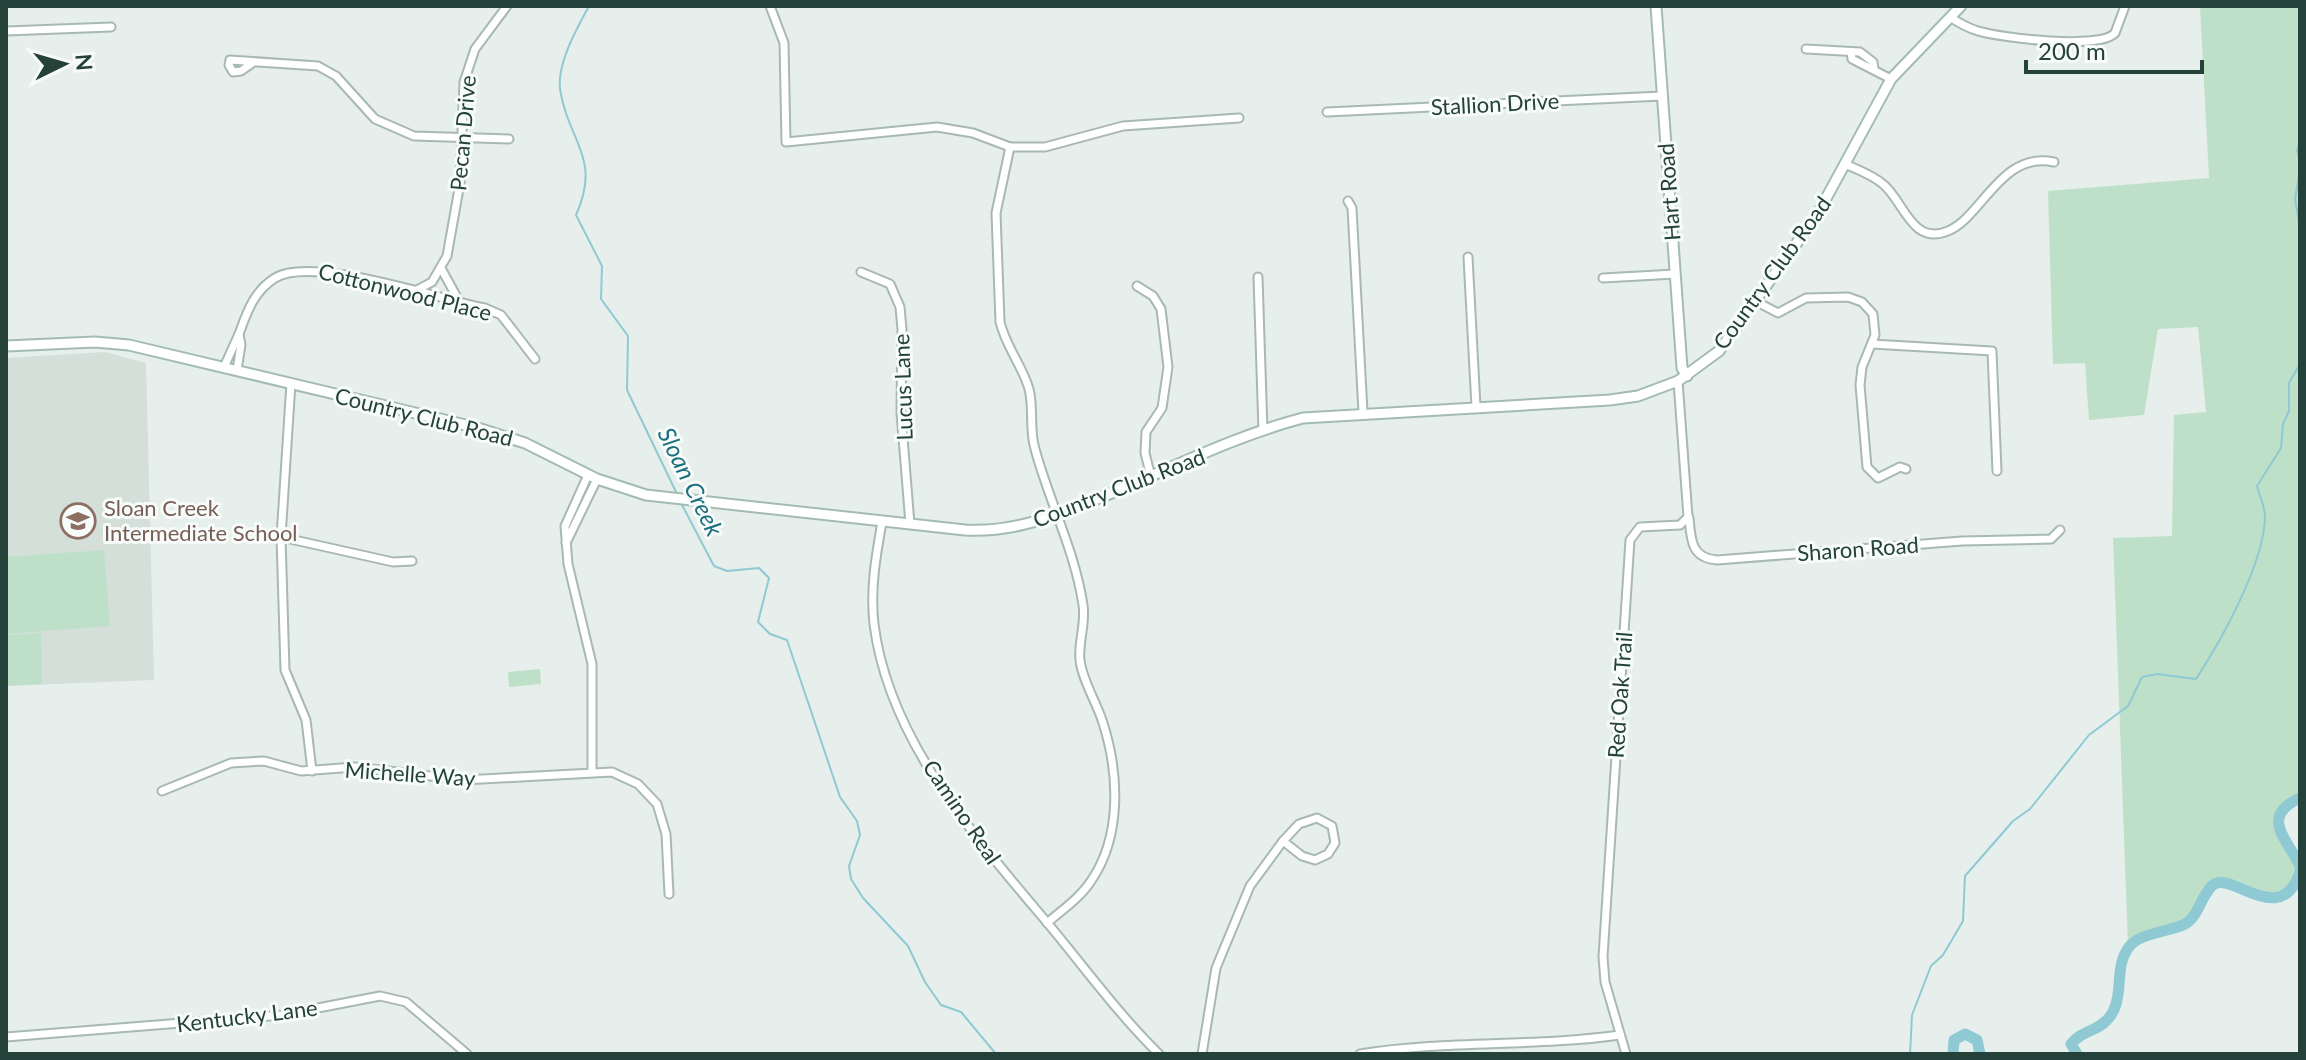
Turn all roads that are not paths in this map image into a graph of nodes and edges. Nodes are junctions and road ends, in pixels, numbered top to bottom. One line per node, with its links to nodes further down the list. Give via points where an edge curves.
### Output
1 (507, 6): 15 (street, Pecan Drive, via 468,66)
2 (770, 6): 17 (street, via 784,43 786,142 937,127)
3 (1656, 6): 12 (main road, Hart Road)
4 (1961, 6): 6 (main road, Country Club Road)
5 (2125, 6): 6 (street, via 2118,29 2101,41 1990,34)
6 (1950, 17): 11 (main road, Country Club Road)
7 (111, 27): 8 (street)
8 (6, 31)
9 (1806, 49): 11 (street, via 1860,52)
10 (251, 64): 15 (street, via 318,66 336,76 392,130)
11 (1891, 79): 19 (main road, Country Club Road)
12 (1662, 96): 13 (street, Stallion Drive); 24 (main road, Hart Road)
13 (1327, 112)
14 (1239, 118): 17 (street, via 1123,126 1058,145)
15 (462, 139): 16 (street); 22 (street, Pecan Drive, via 460,183)
16 (509, 139)
17 (1010, 147): 47 (street, via 996,213 1000,322 1030,392 1034,447)
18 (2054, 162): 19 (street, via 2037,161 2008,174 1954,227 1939,233 1916,228 1882,183)
19 (1845, 164): 29 (main road, Country Club Road)
20 (1348, 201): 40 (street)
21 (1468, 257): 39 (street)
22 (442, 270): 28 (street); 30 (street)
23 (861, 272): 49 (street, Lucus Lane, via 890,284 900,307)
24 (1675, 274): 26 (street); 37 (main road, Hart Road)
25 (1258, 277): 41 (street)
26 (1603, 278)
27 (1137, 286): 45 (street, via 1161,309 1168,367 1162,408 1146,432)
28 (413, 292): 30 (street, Cottonwood Place); 31 (street, Cottonwood Place, via 321,269 291,271 259,291)
29 (1757, 302): 32 (street, via 1778,313 1806,298 1855,299 1873,314); 37 (main road, Country Club Road, via 1719,351)
30 (460, 303): 34 (street, Cottonwood Place, via 501,315)
31 (239, 334): 35 (street, Cottonwood Place); 36 (street, Cottonwood Place)
32 (1872, 344): 42 (street, via 1860,385 1867,467 1878,478); 43 (street, via 1992,351)
33 (6, 346): 35 (main road, Country Club Road, via 118,344)
34 (535, 359)
35 (224, 367): 36 (main road, Country Club Road)
36 (237, 370): 38 (main road, Country Club Road)
37 (1683, 379): 39 (main road, Country Club Road, via 1610,400); 46 (street)
38 (291, 383): 44 (main road, Country Club Road, via 478,428 525,443); 51 (street)
39 (1476, 407): 40 (main road, Country Club Road)
40 (1363, 412): 41 (main road, Country Club Road, via 1303,418)
41 (1263, 431): 45 (main road, Country Club Road)
42 (1906, 469)
43 (1997, 471)
44 (592, 477): 48 (main road, Country Club Road, via 663,498); 54 (street, via 572,505 565,526 592,664)
45 (1151, 477): 47 (main road, Country Club Road)
46 (1689, 511): 50 (street, Sharon Road, via 1694,549 1713,560 2028,541 2051,539); 59 (street, Red Oak Trail, via 1682,524 1640,527 1630,540 1603,957)
47 (1059, 514): 49 (main road, Country Club Road, via 991,531); 58 (street, via 1083,605 1080,660 1107,736 1115,802 1107,848 1096,874)
48 (882, 522): 49 (main road, Country Club Road); 58 (street, Camino Real, via 873,576 874,625 901,711 966,825)
49 (910, 524)
50 (2060, 530)
51 (281, 537): 52 (street, via 393,562); 53 (street, via 285,670 306,720)
52 (412, 561)
53 (312, 771): 54 (street, Michelle Way, via 355,767 464,780); 55 (street, Michelle Way, via 264,761 231,763)
54 (592, 771): 57 (street, Michelle Way, via 612,772 638,784 657,804 666,834)
55 (162, 791)
56 (1283, 841): 56 (street, via 1299,824 1317,818 1332,826 1335,843 1315,860); 63 (street, via 1250,886 1216,968)
57 (669, 894)
58 (1047, 923): 62 (street, Camino Real)
59 (1620, 1035): 64 (street); 65 (street, Red Oak Trail)
60 (6, 1037): 61 (street, Kentucky Lane, via 282,1015 380,996 406,1002)
61 (467, 1054)
62 (1159, 1054)
63 (1202, 1054)
64 (1360, 1054)
65 (1626, 1054)

